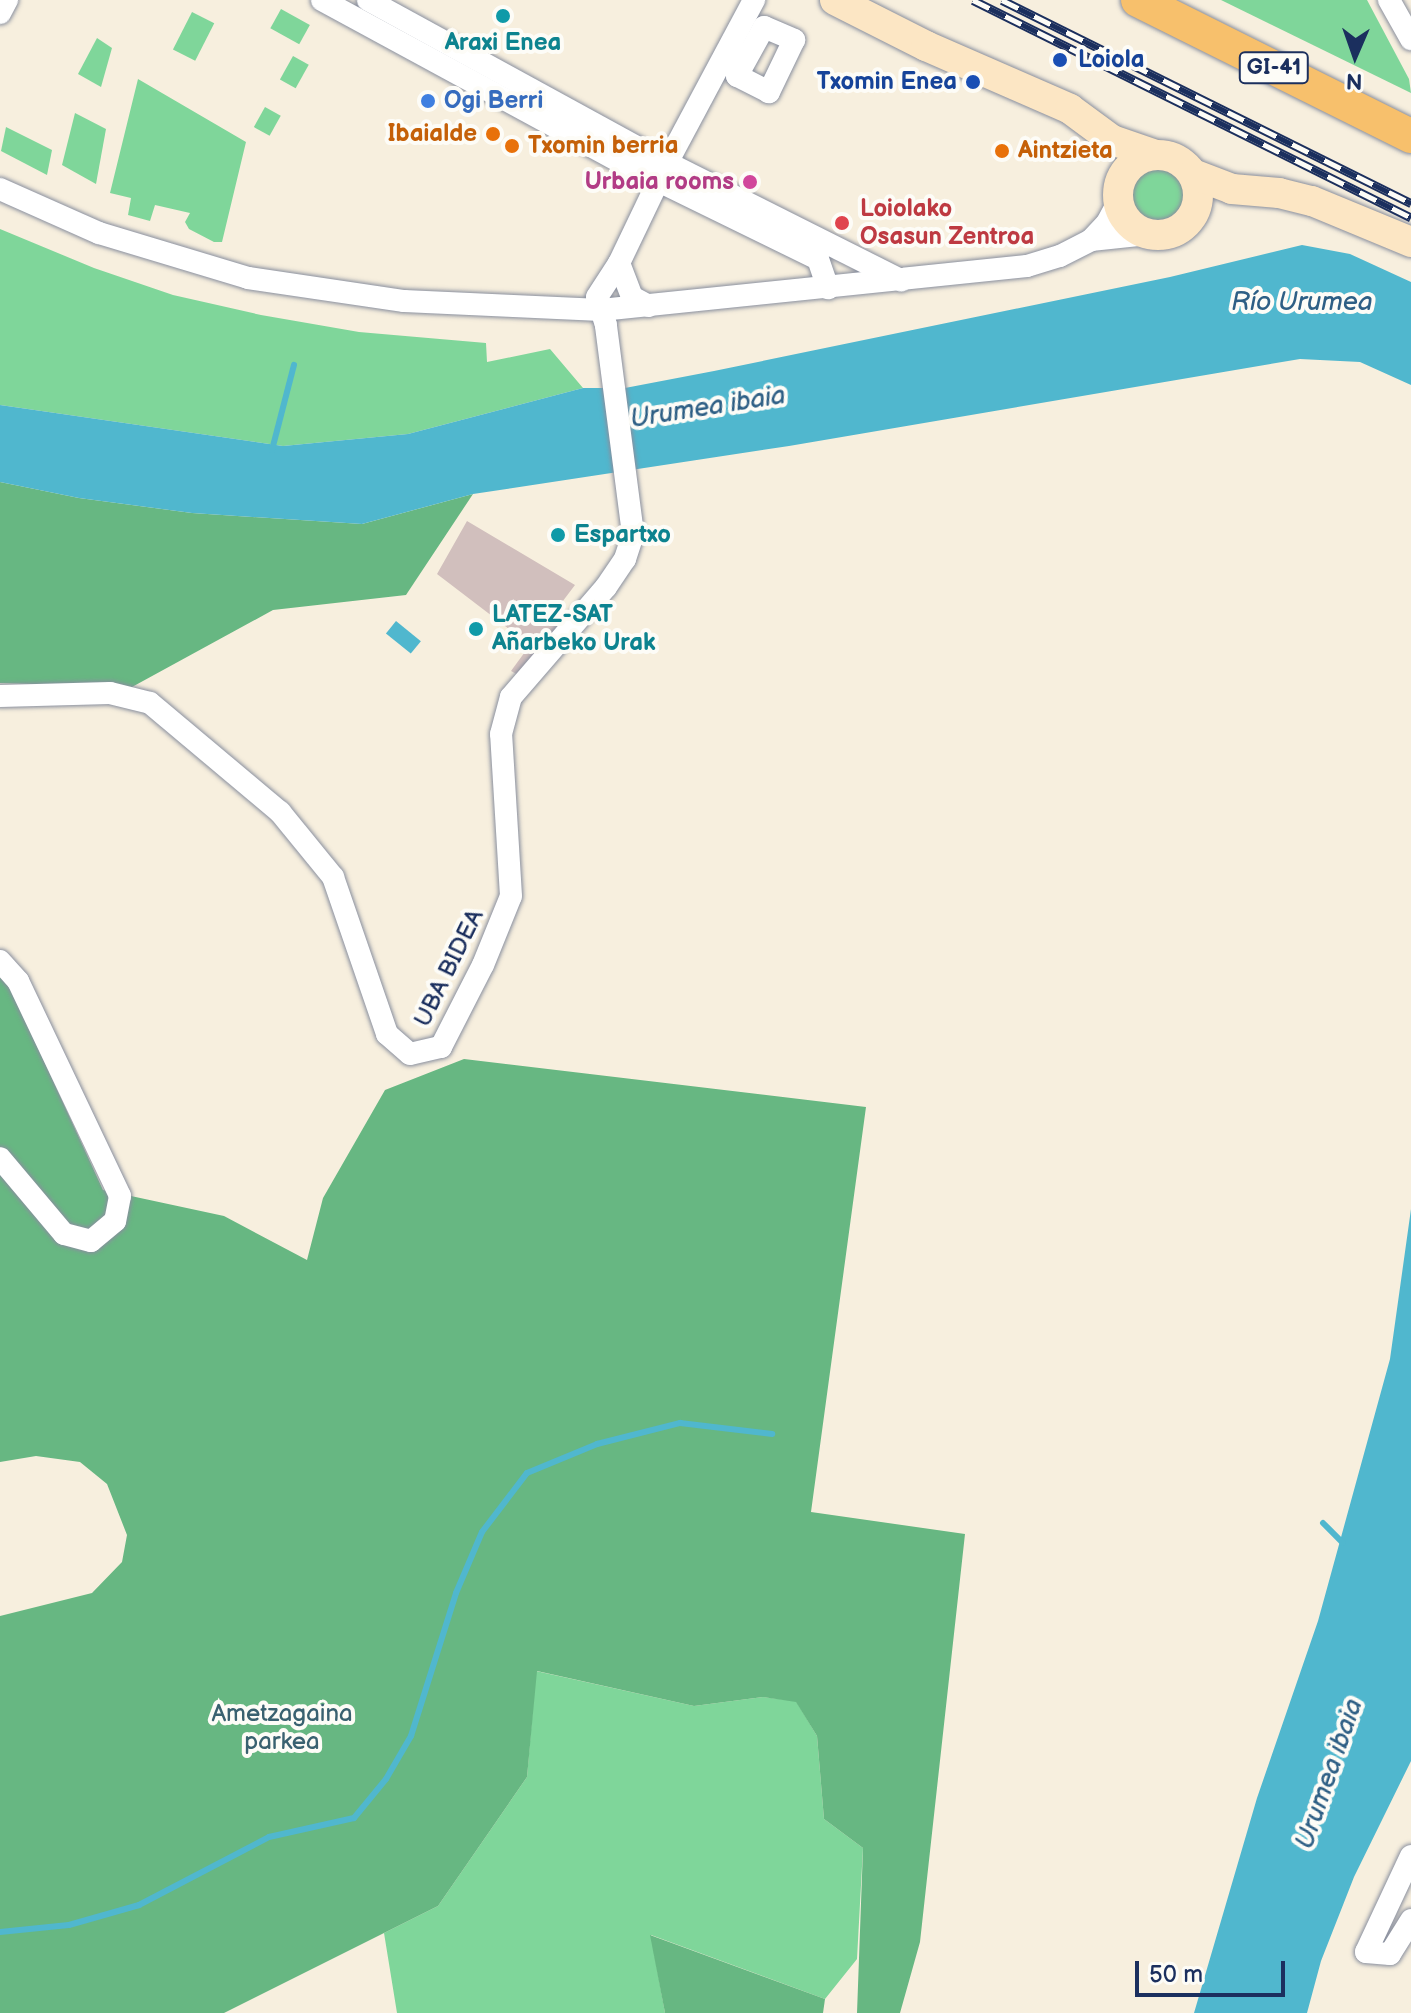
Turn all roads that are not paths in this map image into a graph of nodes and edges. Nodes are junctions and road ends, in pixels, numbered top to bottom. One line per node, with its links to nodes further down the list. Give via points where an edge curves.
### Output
1 (7, 0): 9 (street)
2 (322, 0): 15 (street)
3 (368, 0): 15 (street)
4 (754, 0): 15 (street)
5 (835, 0): 12 (main road, via 1059,103)
6 (1138, 0): 13 (main road, GI-41)
7 (1189, 0): 11 (main road, GI-41)
8 (1389, 0): 10 (street)
9 (0, 13)
10 (1411, 39)
11 (1411, 111)
12 (1100, 133): 14 (main road); 19 (main road)
13 (1411, 136)
14 (1153, 154): 16 (main road, via 1180,161); 19 (main road, via 1128,168)
15 (662, 171): 24 (street); 25 (street); 26 (street, via 818,259)
16 (1193, 174): 18 (main road); 20 (main road, via 1199,194)
17 (0, 189): 28 (street, via 99,233 248,278 404,301)
18 (1245, 192): 20 (main road); 23 (main road, via 1312,201)
19 (1118, 193): 21 (main road, via 1131,225); 22 (street, via 1107,223)
20 (1193, 214): 21 (main road, via 1169,234)
21 (1148, 234): 22 (street)
22 (1091, 240): 25 (street, via 1027,266)
23 (1411, 242)
24 (619, 263): 27 (street, via 632,297); 28 (street, via 597,297)
25 (902, 281): 26 (street)
26 (828, 288): 27 (street)
27 (649, 306): 28 (street)
28 (601, 310): 29 (street, UBA BIDEA, via 633,534 625,559 606,587 511,697 501,734 511,896 441,1047 410,1054 387,1034 333,877 280,812 150,703 110,693)
29 (0, 696)
30 (0, 961): 31 (street, via 18,981 120,1196 115,1221 91,1241 64,1234)
31 (0, 1158)
32 (1411, 1856): 33 (street, via 1366,1952 1390,1954)
33 (1411, 1920)

